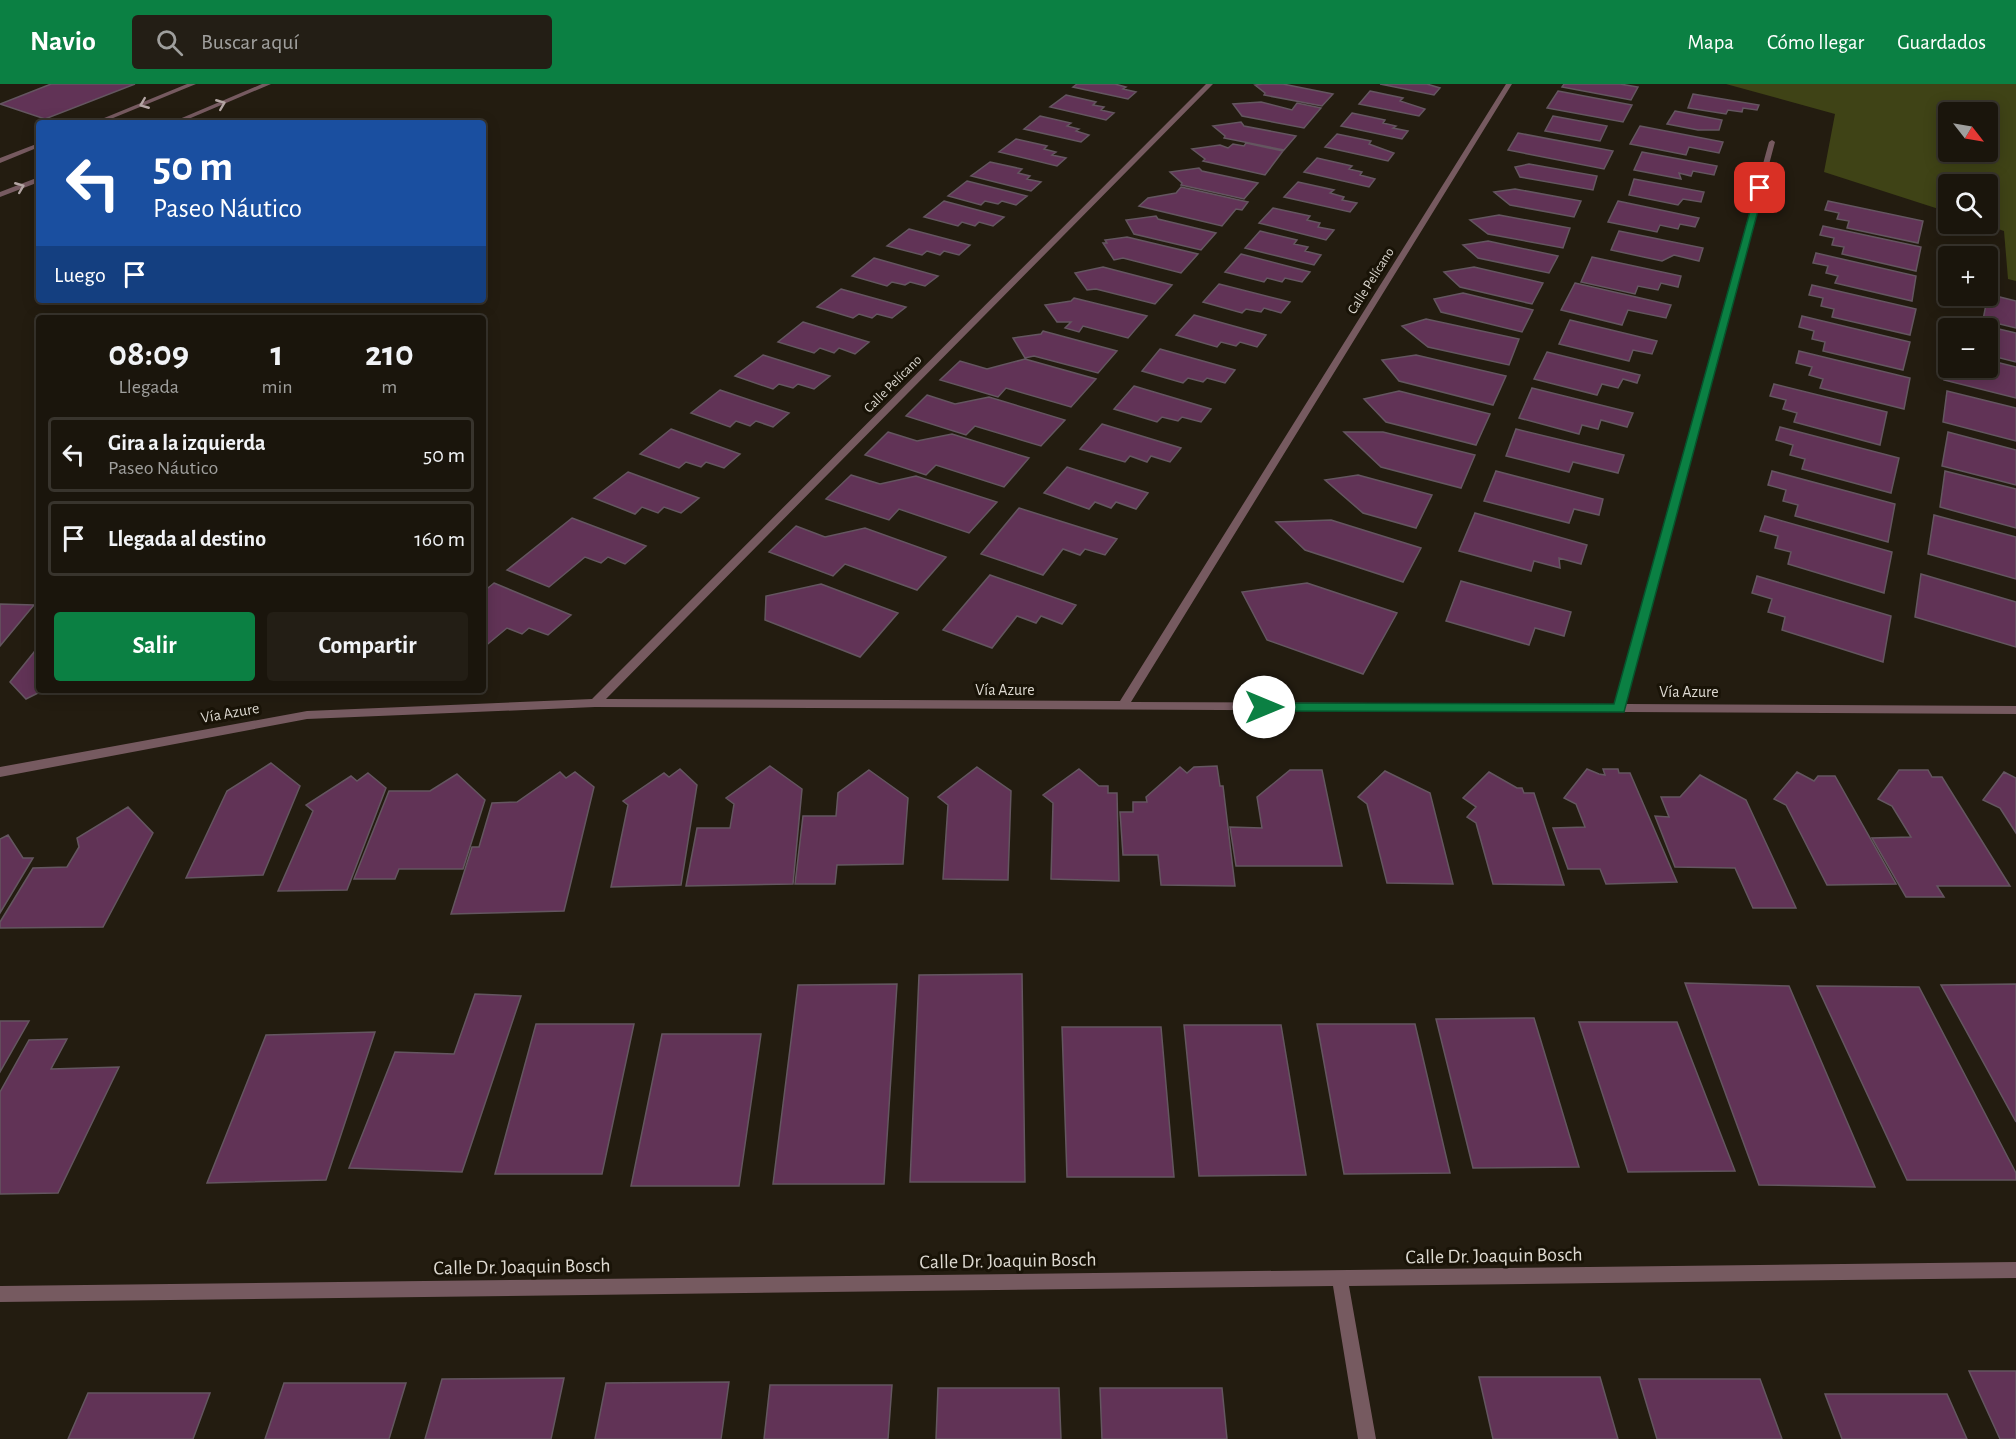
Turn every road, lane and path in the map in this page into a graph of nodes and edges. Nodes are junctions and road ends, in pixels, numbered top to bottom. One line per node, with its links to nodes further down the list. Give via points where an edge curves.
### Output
1 (193, 84): 5 (street, one-way to 5)
2 (268, 84): 6 (street, one-way to 2)
3 (1210, 84): 12 (street, Calle Pelícano)
4 (1509, 84): 13 (street, Calle Pelícano)
5 (103, 120)
6 (180, 120)
7 (1772, 142): 14 (street)
8 (36, 146): 9 (street)
9 (0, 161)
10 (36, 180): 11 (street, one-way to 10)
11 (0, 195)
12 (594, 703): 13 (street, Vía Azure); 16 (street, Vía Azure, via 308,715)
13 (1122, 707): 14 (street, Vía Azure)
14 (1619, 708): 15 (street, Vía Azure)
15 (2016, 710)
16 (0, 772)
17 (2016, 1270): 18 (street, Calle Dr. Joaquin Bosch)
18 (1340, 1279): 19 (street, Calle Dr. Joaquin Bosch); 20 (street)
19 (0, 1294)
20 (1367, 1439)

